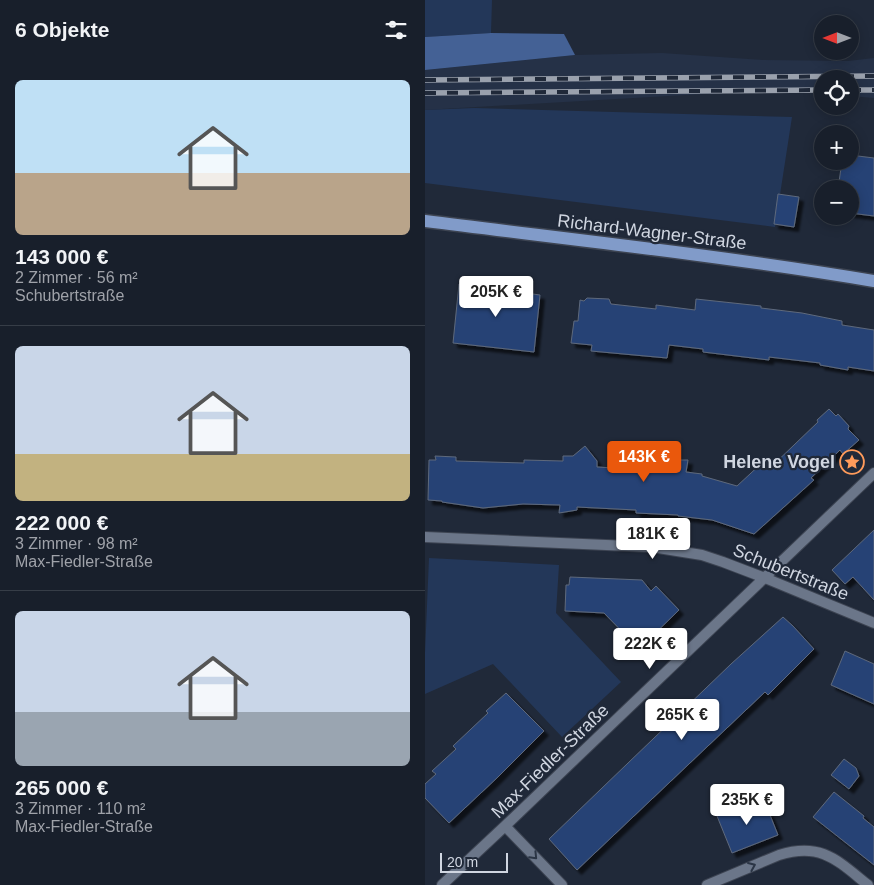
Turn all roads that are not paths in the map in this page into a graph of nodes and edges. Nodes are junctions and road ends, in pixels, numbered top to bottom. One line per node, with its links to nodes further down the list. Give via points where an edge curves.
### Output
1 (425, 221): 2 (main road, Richard-Wagner-Straße, via 695,254)
2 (874, 281)
3 (874, 473): 5 (street, Max-Fiedler-Straße)
4 (425, 537): 5 (street, Schubertstraße, via 652,547 702,555)
5 (765, 578): 6 (street, Schubertstraße); 7 (street, Max-Fiedler-Straße)
6 (874, 623)
7 (505, 826): 8 (street, Max-Fiedler-Straße); 9 (street, one-way to 9)
8 (442, 885)
9 (562, 885)
10 (707, 885): 11 (street, one-way to 11, via 779,855 801,850 828,855)
11 (868, 885)

